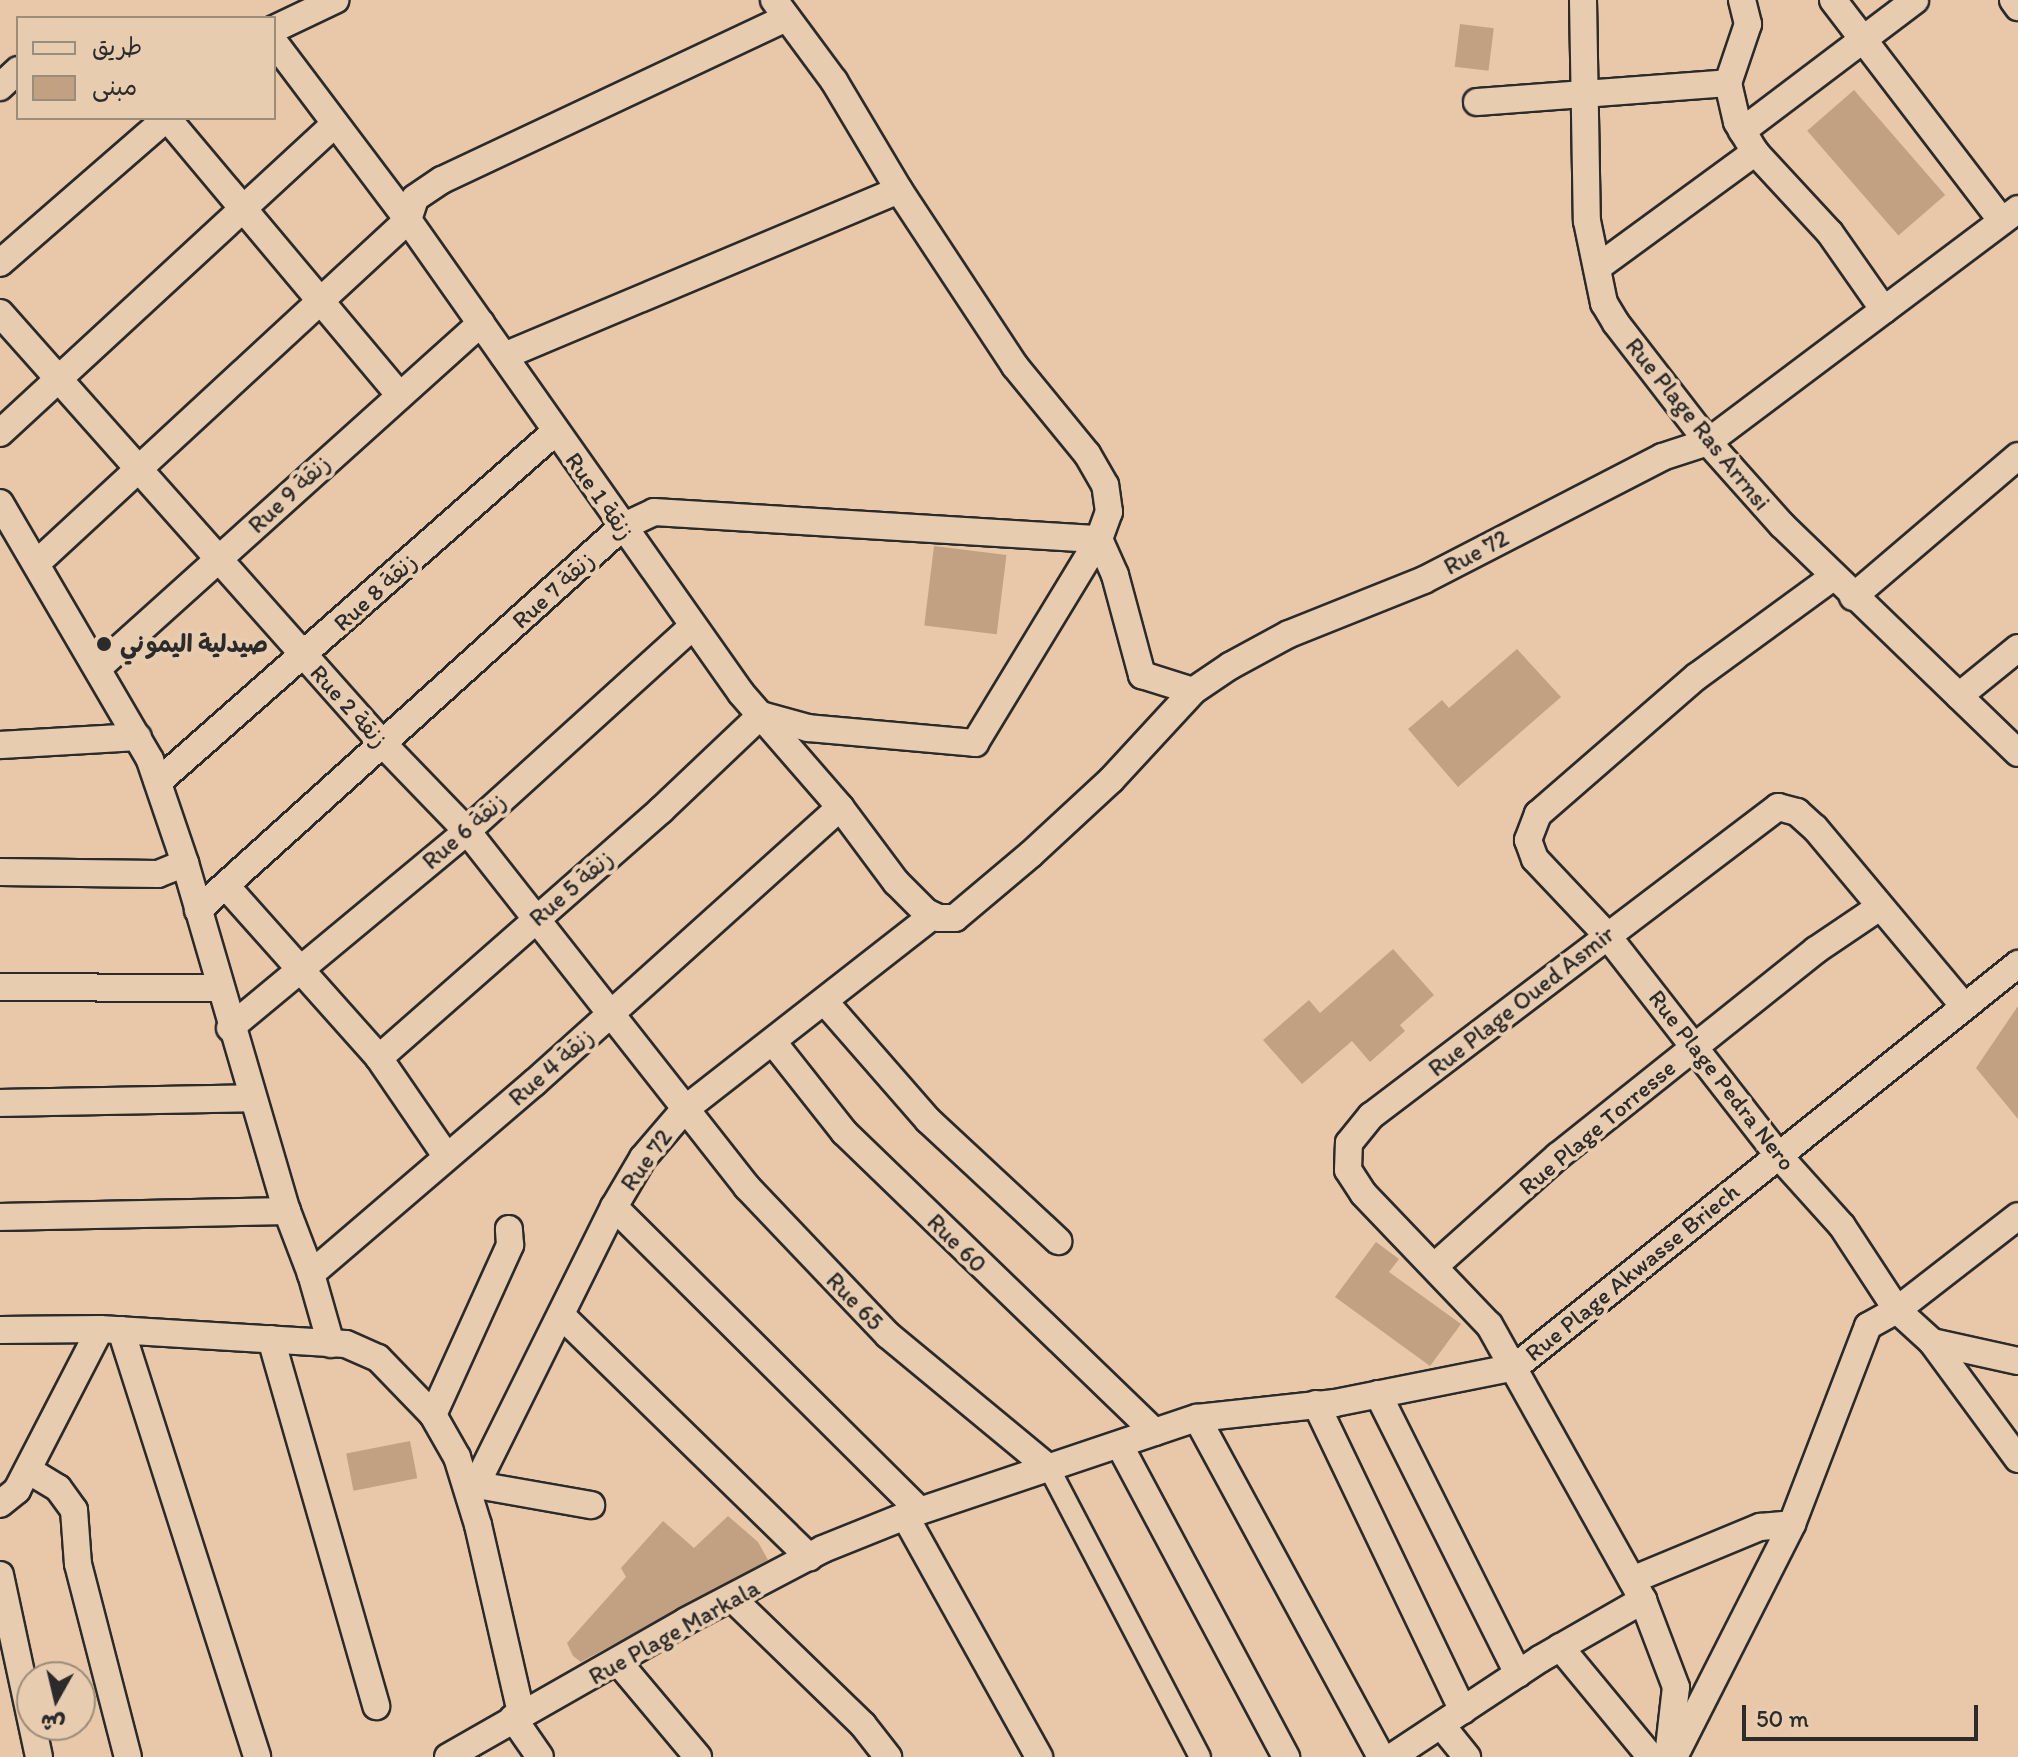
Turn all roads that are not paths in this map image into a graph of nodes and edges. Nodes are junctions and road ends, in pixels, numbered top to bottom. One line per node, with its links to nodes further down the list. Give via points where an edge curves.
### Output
1 (335, 0): 9 (street)
2 (1583, 0): 15 (street, Rue Plage Ras Arrnsi)
3 (1742, 0): 13 (street, via 1748,24)
4 (1833, 0): 10 (street)
5 (1915, 0): 10 (street)
6 (2013, 0): 7 (street)
7 (2018, 7)
8 (781, 9): 21 (street, via 834,81); 24 (street, via 442,180 415,198)
9 (276, 28)
10 (1862, 38): 20 (street); 23 (street)
11 (276, 45): 19 (street, Rue 1 زنقة)
12 (16, 72): 14 (street)
13 (1728, 83): 15 (street); 20 (street)
14 (0, 87)
15 (1583, 91): 16 (street); 26 (street, Rue Plage Ras Arrnsi, via 1587,221)
16 (1477, 102)
17 (165, 120): 25 (street)
18 (169, 120): 22 (street)
19 (333, 126): 22 (street); 24 (street, Rue 1 زنقة)
20 (1748, 141): 26 (street); 28 (street, via 1830,233)
21 (899, 190): 31 (street); 41 (street, via 1015,366 1105,485 1109,512)
22 (242, 208): 27 (street); 32 (street)
23 (2010, 215): 28 (street, Rue 72)
24 (408, 220): 27 (street); 30 (street, Rue 1 زنقة)
25 (0, 263)
26 (1598, 267): 36 (street, Rue Plage Ras Arrnsi, via 1604,303 1616,323)
27 (319, 298): 33 (street); 38 (street)
28 (1884, 310): 36 (street, Rue 72)
29 (0, 313): 32 (street, Rue 2 زنقة)
30 (481, 323): 31 (street, Rue 1 زنقة); 33 (street, Rue 9 زنقة)
31 (504, 356): 34 (street, Rue 1 زنقة)
32 (57, 377): 35 (street); 38 (street, Rue 2 زنقة)
33 (398, 393): 42 (street, Rue 9 زنقة)
34 (555, 432): 40 (street, Rue 1 زنقة); 48 (street, Rue 8 زنقة)
35 (0, 433)
36 (1708, 442): 44 (street, Rue Plage Ras Arrnsi); 50 (street, Rue 72, via 1662,457 1424,580 1289,634)
37 (2018, 456): 45 (street)
38 (138, 467): 42 (street, Rue 2 زنقة); 43 (street)
39 (0, 503): 43 (street)
40 (622, 527): 41 (street, Rue 7 زنقة, via 654,512); 46 (street, Rue 1 زنقة); 54 (street, Rue 7 زنقة)
41 (1099, 539): 50 (street, via 1115,575 1142,675); 52 (street, via 975,743 960,746 808,728)
42 (219, 558): 48 (street, Rue 2 زنقة); 49 (street, Rue 9 زنقة)
43 (38, 562): 49 (street)
44 (1833, 577): 45 (street, Rue Plage Ras Arrnsi); 67 (street, Rue Plage Pedra Nero, via 1697,676 1538,814 1528,840 1535,859)
45 (1853, 597): 51 (street, Rue Plage Ras Arrnsi)
46 (693, 626): 52 (street, Rue 1 زنقة); 59 (street, Rue 6 زنقة)
47 (2018, 648): 51 (street)
48 (305, 656): 54 (street, Rue 2 زنقة); 57 (street, Rue 8 زنقة)
49 (99, 667): 53 (street)
50 (1193, 691): 65 (street, Rue 72, via 1071,818)
51 (1959, 696): 56 (street, Rue Plage Ras Arrnsi)
52 (761, 715): 58 (street, Rue 1 زنقة); 66 (street, Rue 5 زنقة)
53 (138, 737): 55 (street); 57 (street)
54 (383, 744): 59 (street, Rue 2 زنقة); 62 (street, Rue 7 زنقة)
55 (0, 745)
56 (2018, 753)
57 (158, 782): 60 (street)
58 (840, 807): 65 (street, Rue 1 زنقة, via 896,882); 74 (street, Rue 4 زنقة)
59 (467, 831): 66 (street, Rue 2 زنقة); 69 (street, Rue 6 زنقة)
60 (185, 863): 61 (street, via 158,874); 64 (street)
61 (0, 872)
62 (226, 886): 64 (street, Rue 7 زنقة); 69 (street)
63 (1878, 908): 67 (street, Rue Plage Oued Asmir, via 1797,812 1778,807); 73 (street, Rue Plage Oued Asmir); 77 (street, Rue Plage Torresse)
64 (198, 910): 71 (street)
65 (944, 917): 72 (street, Rue 72)
66 (536, 919): 74 (street, Rue 2 زنقة); 78 (street, Rue 5 زنقة)
67 (1606, 934): 77 (street, Rue Plage Pedra Nero); 90 (street, Rue Plage Oued Asmir, via 1357,1130 1346,1154 1348,1170 1363,1193)
68 (2018, 964): 73 (street, Rue Plage Akwasse Briech)
69 (303, 969): 75 (street, Rue 6 زنقة); 78 (street)
70 (0, 987): 71 (street)
71 (219, 988): 75 (street)
72 (825, 1002): 76 (street, Rue 72); 89 (street, via 928,1120)
73 (1964, 1006): 83 (street, Rue Plage Akwasse Briech)
74 (609, 1016): 81 (street, Rue 2 زنقة); 82 (street, Rue 4 زنقة)
75 (230, 1028): 79 (street)
76 (773, 1042): 81 (street, Rue 72); 105 (street, Rue 60, via 844,1132)
77 (1696, 1045): 83 (street, Rue Plage Pedra Nero); 90 (street, Rue Plage Torresse, via 1558,1156)
78 (379, 1058): 82 (street)
79 (252, 1098): 80 (street); 85 (street)
80 (0, 1103)
81 (684, 1110): 84 (street, Rue 72, via 643,1158); 108 (street, Rue 65, via 757,1197 888,1335)
82 (446, 1156): 91 (street, Rue 4 زنقة)
83 (1779, 1156): 92 (street, Rue Plage Pedra Nero, via 1842,1226); 100 (street, Rue Plage Akwasse Briech)
84 (614, 1207): 93 (street, Rue 72); 113 (street)
85 (287, 1211): 87 (street); 91 (street)
86 (2018, 1216): 92 (street)
87 (0, 1217)
88 (509, 1229): 103 (street, via 510,1245)
89 (1058, 1241)
90 (1436, 1265): 100 (street, via 1489,1325)
91 (311, 1274): 98 (street)
92 (1897, 1310): 97 (street, Rue Plage Pedra Nero); 114 (street, via 1868,1326)
93 (561, 1315): 110 (street, Rue 72); 115 (street)
94 (0, 1330): 95 (street)
95 (110, 1330): 96 (street); 109 (street); 127 (street)
96 (271, 1339): 98 (street); 122 (street)
97 (1932, 1342): 99 (street); 107 (street, Rue Plage Pedra Nero)
98 (331, 1344): 103 (street, via 357,1347 378,1358)
99 (2018, 1361)
100 (1515, 1367): 101 (street, Rue Plage Akwasse Briech); 117 (street)
101 (1378, 1394): 102 (street, Rue Plage Akwasse Briech); 121 (street)
102 (1316, 1404): 104 (street, Rue Plage Akwasse Briech); 124 (street)
103 (433, 1415): 110 (street)
104 (1197, 1418): 105 (street, Rue Plage Akwasse Briech); 135 (street)
105 (1155, 1432): 106 (street, Rue Plage Akwasse Briech)
106 (1120, 1446): 108 (street, Rue Plage Akwasse Briech); 134 (street)
107 (2018, 1459)
108 (1049, 1468): 113 (street, Rue Plage Akwasse Briech); 133 (street)
109 (28, 1470): 111 (street, via 17,1490); 126 (street, via 58,1488 74,1510 78,1564)
110 (474, 1490): 112 (street); 123 (street)
111 (0, 1504)
112 (591, 1505)
113 (912, 1514): 115 (street, Rue Plage Markala); 132 (street)
114 (1792, 1524): 117 (street, via 1760,1527); 140 (street)
115 (809, 1557): 118 (street, Rue Plage Markala)
116 (0, 1575): 125 (street)
117 (1638, 1590): 119 (street); 139 (street, via 1676,1687)
118 (733, 1599): 120 (street, Rue Plage Markala); 131 (street, via 863,1725)
119 (1560, 1647): 121 (street); 138 (street)
120 (619, 1663): 123 (street, Rue Plage Markala); 130 (street)
121 (1518, 1674): 124 (street)
122 (376, 1706)
123 (517, 1716): 128 (street, Rue Plage Markala); 129 (street)
124 (1452, 1718): 136 (street); 137 (street)
125 (39, 1757)
126 (128, 1757)
127 (257, 1757)
128 (448, 1757)
129 (540, 1757)
130 (698, 1757)
131 (888, 1757)
132 (1039, 1757)
133 (1200, 1757)
134 (1286, 1757)
135 (1381, 1757)
136 (1392, 1757)
137 (1467, 1757)
138 (1651, 1757)
139 (1668, 1757)
140 (1674, 1757)

